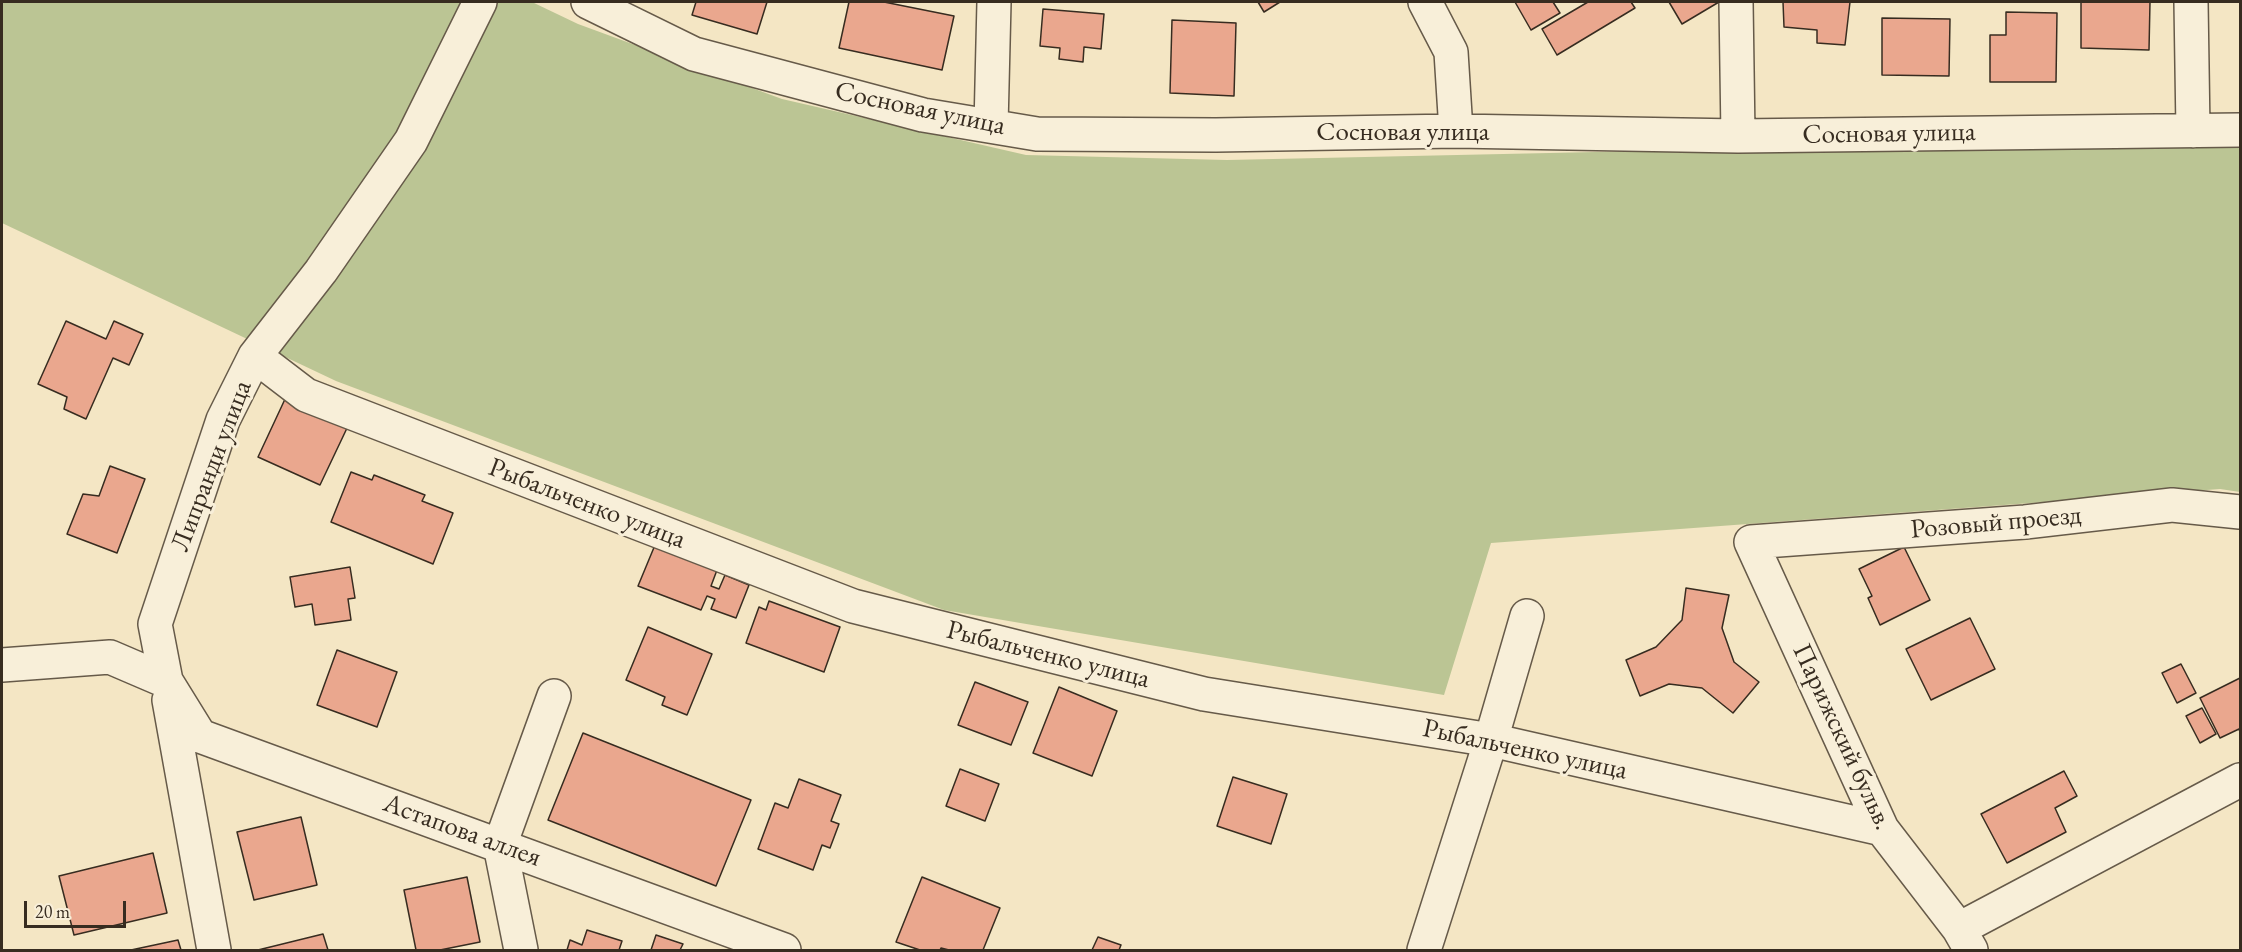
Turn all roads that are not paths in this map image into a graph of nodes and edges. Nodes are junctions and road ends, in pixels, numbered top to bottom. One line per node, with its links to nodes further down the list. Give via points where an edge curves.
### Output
1 (480, 2): 12 (street, Липранди улица, via 411,141 321,271)
2 (588, 2): 7 (street, Сосновая улица, via 694,54 923,115)
3 (994, 2): 7 (street)
4 (1425, 2): 9 (street, via 1451,52)
5 (1736, 2): 11 (street)
6 (2192, 2): 10 (street)
7 (991, 126): 9 (street, Сосновая улица, via 1049,134)
8 (2241, 130): 10 (street, Сосновая улица)
9 (1456, 131): 11 (street, Сосновая улица)
10 (2193, 131): 11 (street, Сосновая улица)
11 (1738, 136)
12 (255, 356): 17 (street, Липранди улица, via 223,420 154,624); 19 (street, Рыбальченко улица, via 306,395 853,606 1204,694)
13 (2241, 512): 14 (street, Розовый проезд, via 2172,505 2025,522)
14 (1751, 542): 21 (street, Парижский бульв.)
15 (1527, 616): 19 (street)
16 (2, 665): 17 (street, via 110,657)
17 (166, 681): 22 (street, Астапова аллея, via 200,736); 24 (street, Липранди улица)
18 (554, 696): 22 (street)
19 (1491, 740): 21 (street, Рыбальченко улица); 27 (street)
20 (2241, 780): 23 (street)
21 (1882, 829): 23 (street, Парижский бульв.)
22 (500, 845): 25 (street); 26 (street, Астапова аллея)
23 (1965, 940)
24 (214, 951)
25 (521, 951)
26 (784, 951)
27 (1424, 951)

